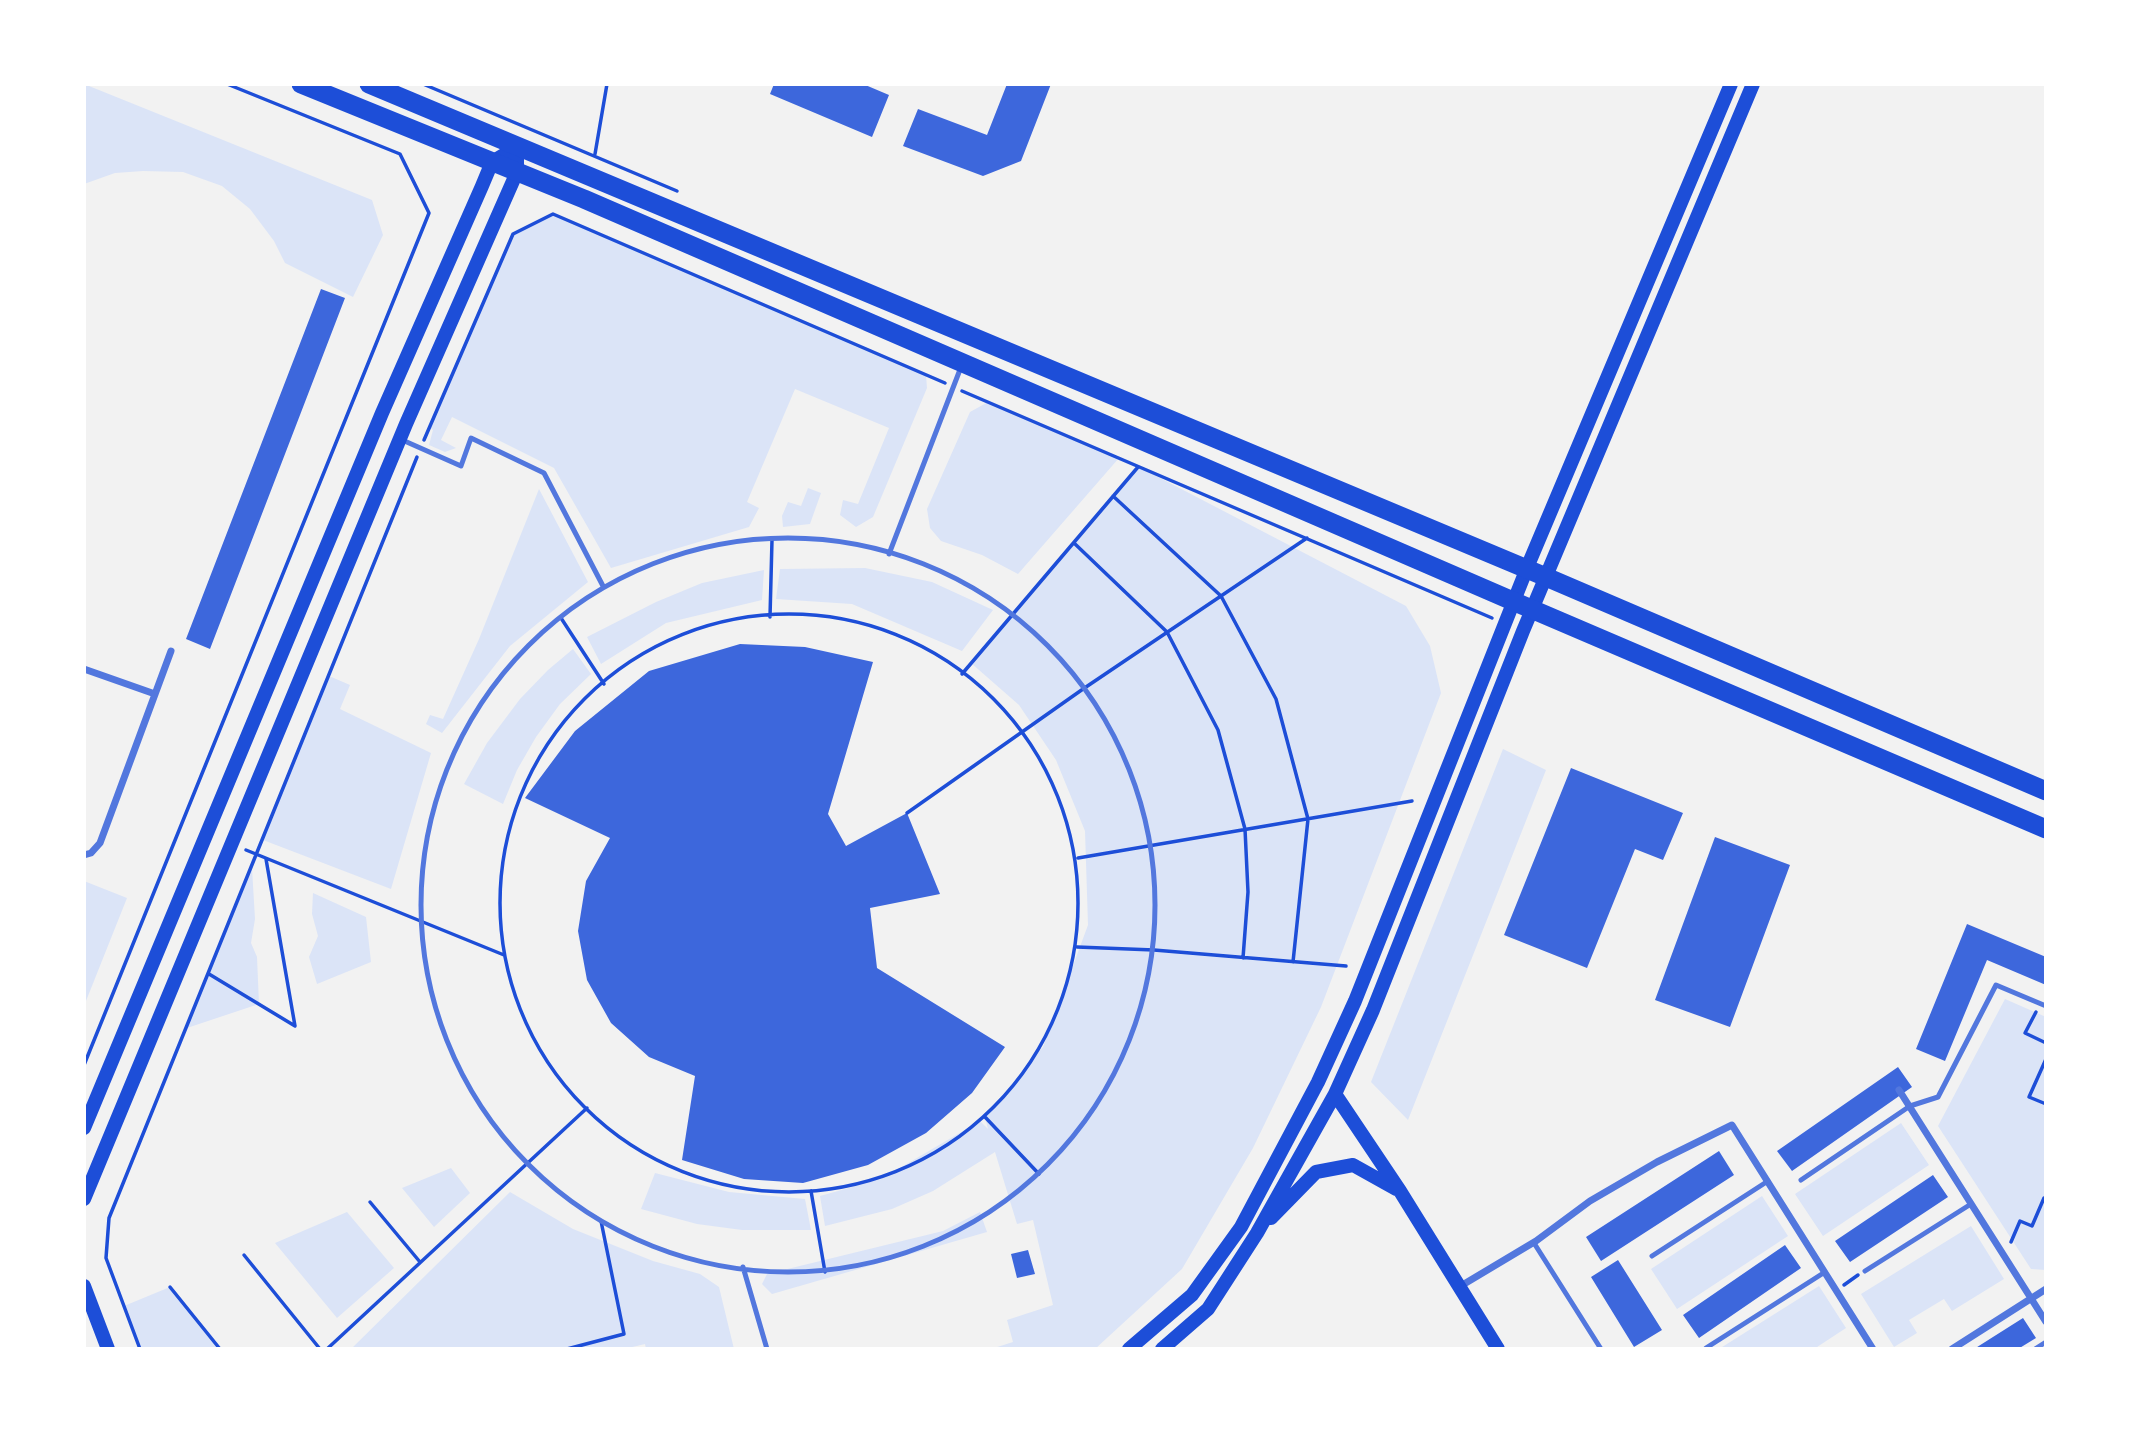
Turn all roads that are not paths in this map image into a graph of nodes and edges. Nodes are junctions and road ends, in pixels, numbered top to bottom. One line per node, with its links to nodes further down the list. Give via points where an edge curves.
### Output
1 (301, 84): 6 (highway)
2 (369, 84): 5 (highway)
3 (1731, 84): 11 (main road)
4 (1753, 84): 12 (main road)
5 (517, 147): 6 (main road); 7 (main road); 11 (highway)
6 (492, 162): 7 (highway); 25 (main road, via 382,413)
7 (517, 172): 8 (highway); 9 (main road)
8 (963, 363): 10 (lane); 14 (highway)
9 (400, 439): 13 (lane, via 461,466 471,439 544,472); 29 (main road)
10 (889, 554): 13 (lane, via 842,539 726,540); 34 (lane, via 953,574 1048,642 1117,735 1154,845 1154,961 1118,1072 1050,1166 945,1240 825,1272)
11 (1527, 570): 12 (highway); 14 (main road)
12 (1546, 577): 14 (main road); 18 (highway)
13 (603, 586): 34 (lane, via 522,647 450,753 417,877 430,1004 485,1120 576,1209 693,1263)
14 (1523, 605): 19 (highway); 23 (main road, via 1373,1010); 46 (main road, via 1506,624 1355,1002 1318,1082 1241,1227 1192,1295)
15 (172, 651): 17 (street)
16 (84, 669): 17 (street)
17 (155, 694): 20 (street, via 100,843)
18 (2046, 791)
19 (2046, 828)
20 (84, 855)
21 (2043, 1004): 24 (lane, via 1996,985 1938,1097)
22 (1899, 1090): 24 (street)
23 (1335, 1094): 28 (main road); 31 (main road)
24 (1910, 1106): 26 (lane); 30 (street)
25 (84, 1128)
26 (1801, 1180)
27 (1768, 1181): 32 (street, via 1732,1125 1590,1201); 33 (lane); 36 (street)
28 (1400, 1191): 31 (main road, via 1353,1165 1316,1172); 38 (main road)
29 (84, 1199)
30 (1971, 1204): 35 (lane); 40 (street)
31 (1257, 1233): 47 (main road, via 1208,1309)
32 (1534, 1242): 38 (street); 49 (lane)
33 (1652, 1256)
34 (743, 1267): 45 (lane)
35 (1865, 1270)
36 (1825, 1272): 43 (lane); 50 (street)
37 (84, 1286): 44 (main road)
38 (1459, 1287): 48 (main road)
39 (2046, 1289): 40 (street)
40 (2031, 1298): 41 (street); 51 (street)
41 (2046, 1322)
42 (2046, 1342): 52 (lane)
43 (1706, 1348)
44 (108, 1349)
45 (767, 1349)
46 (1129, 1349)
47 (1162, 1349)
48 (1498, 1349)
49 (1601, 1349)
50 (1873, 1349)
51 (1952, 1349)
52 (2035, 1349)

